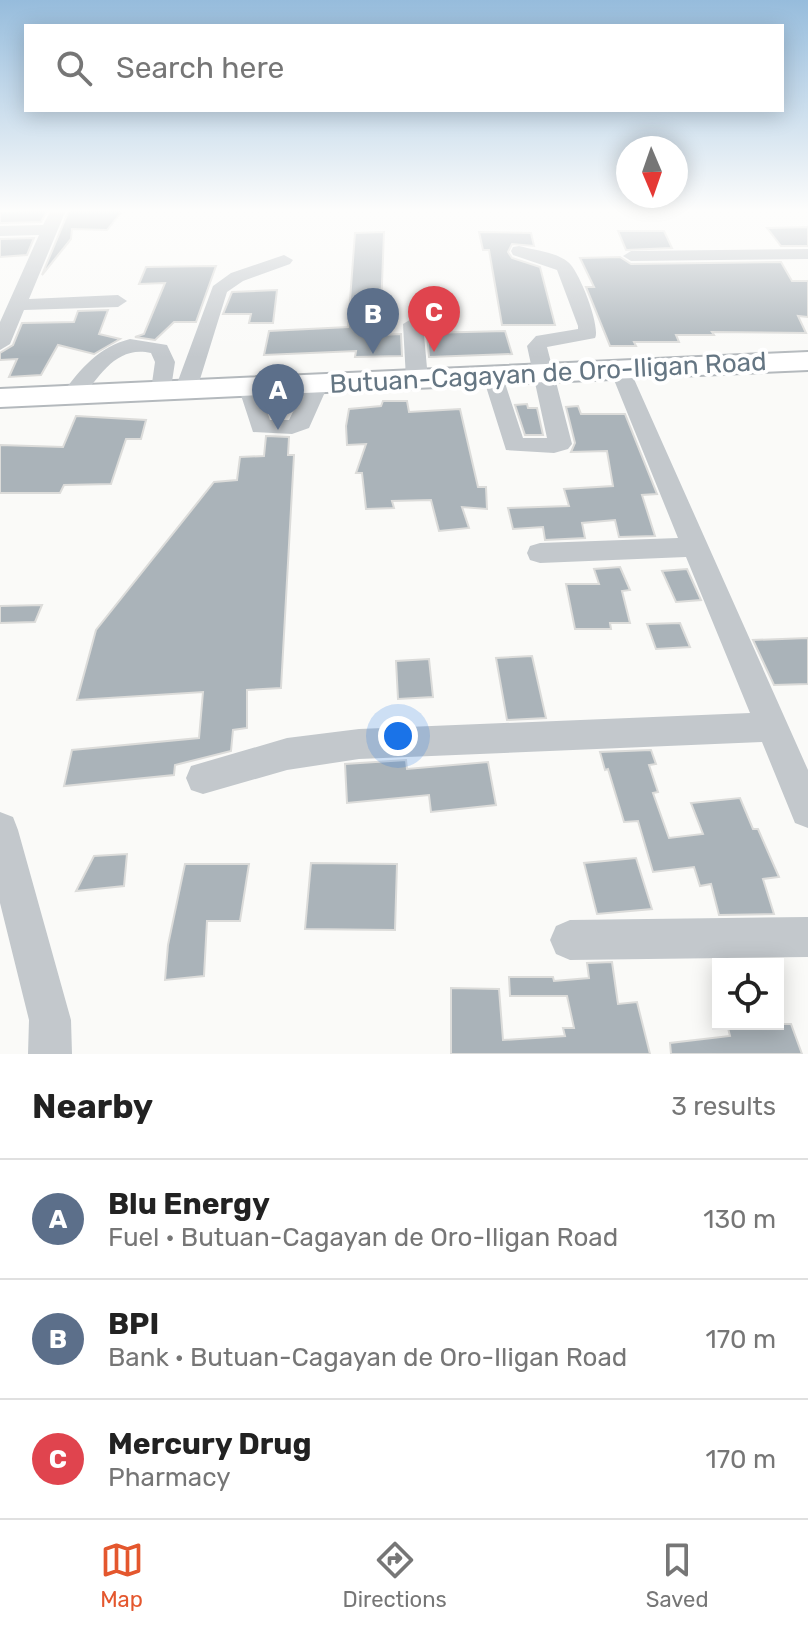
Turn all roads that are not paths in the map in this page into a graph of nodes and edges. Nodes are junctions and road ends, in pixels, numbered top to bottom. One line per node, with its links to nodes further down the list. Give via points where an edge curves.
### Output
1 (38, 259): 5 (street)
2 (548, 259): 10 (street, via 565,267 588,334 539,342)
3 (284, 260): 15 (street, via 237,277 219,290)
4 (118, 301): 5 (street)
5 (17, 305): 7 (street)
6 (413, 324): 12 (street)
7 (0, 344)
8 (808, 361): 9 (highway, Butuan-Cagayan de Oro-Iligan Road)
9 (620, 370): 10 (highway, Butuan-Cagayan de Oro-Iligan Road); 18 (street)
10 (546, 375): 11 (highway, Butuan-Cagayan de Oro-Iligan Road); 11 (street, via 561,439 554,446 520,447 510,442)
11 (493, 377): 12 (highway, Butuan-Cagayan de Oro-Iligan Road)
12 (417, 379): 13 (highway, Butuan-Cagayan de Oro-Iligan Road)
13 (318, 383): 14 (highway, Butuan-Cagayan de Oro-Iligan Road); 14 (street, via 301,423 292,427 259,425)
14 (249, 386): 15 (highway, Butuan-Cagayan de Oro-Iligan Road)
15 (174, 389): 16 (highway, Butuan-Cagayan de Oro-Iligan Road); 16 (street, via 160,349 128,346 108,353)
16 (73, 394): 17 (highway, Butuan-Cagayan de Oro-Iligan Road)
17 (0, 398)
18 (696, 547): 19 (street); 20 (street)
19 (540, 553)
20 (772, 727): 21 (street, via 359,744 287,754); 22 (street)
21 (203, 778)
22 (808, 811)
23 (0, 830): 26 (street, via 50,1020)
24 (808, 937): 25 (street)
25 (570, 940)
26 (50, 1054)

